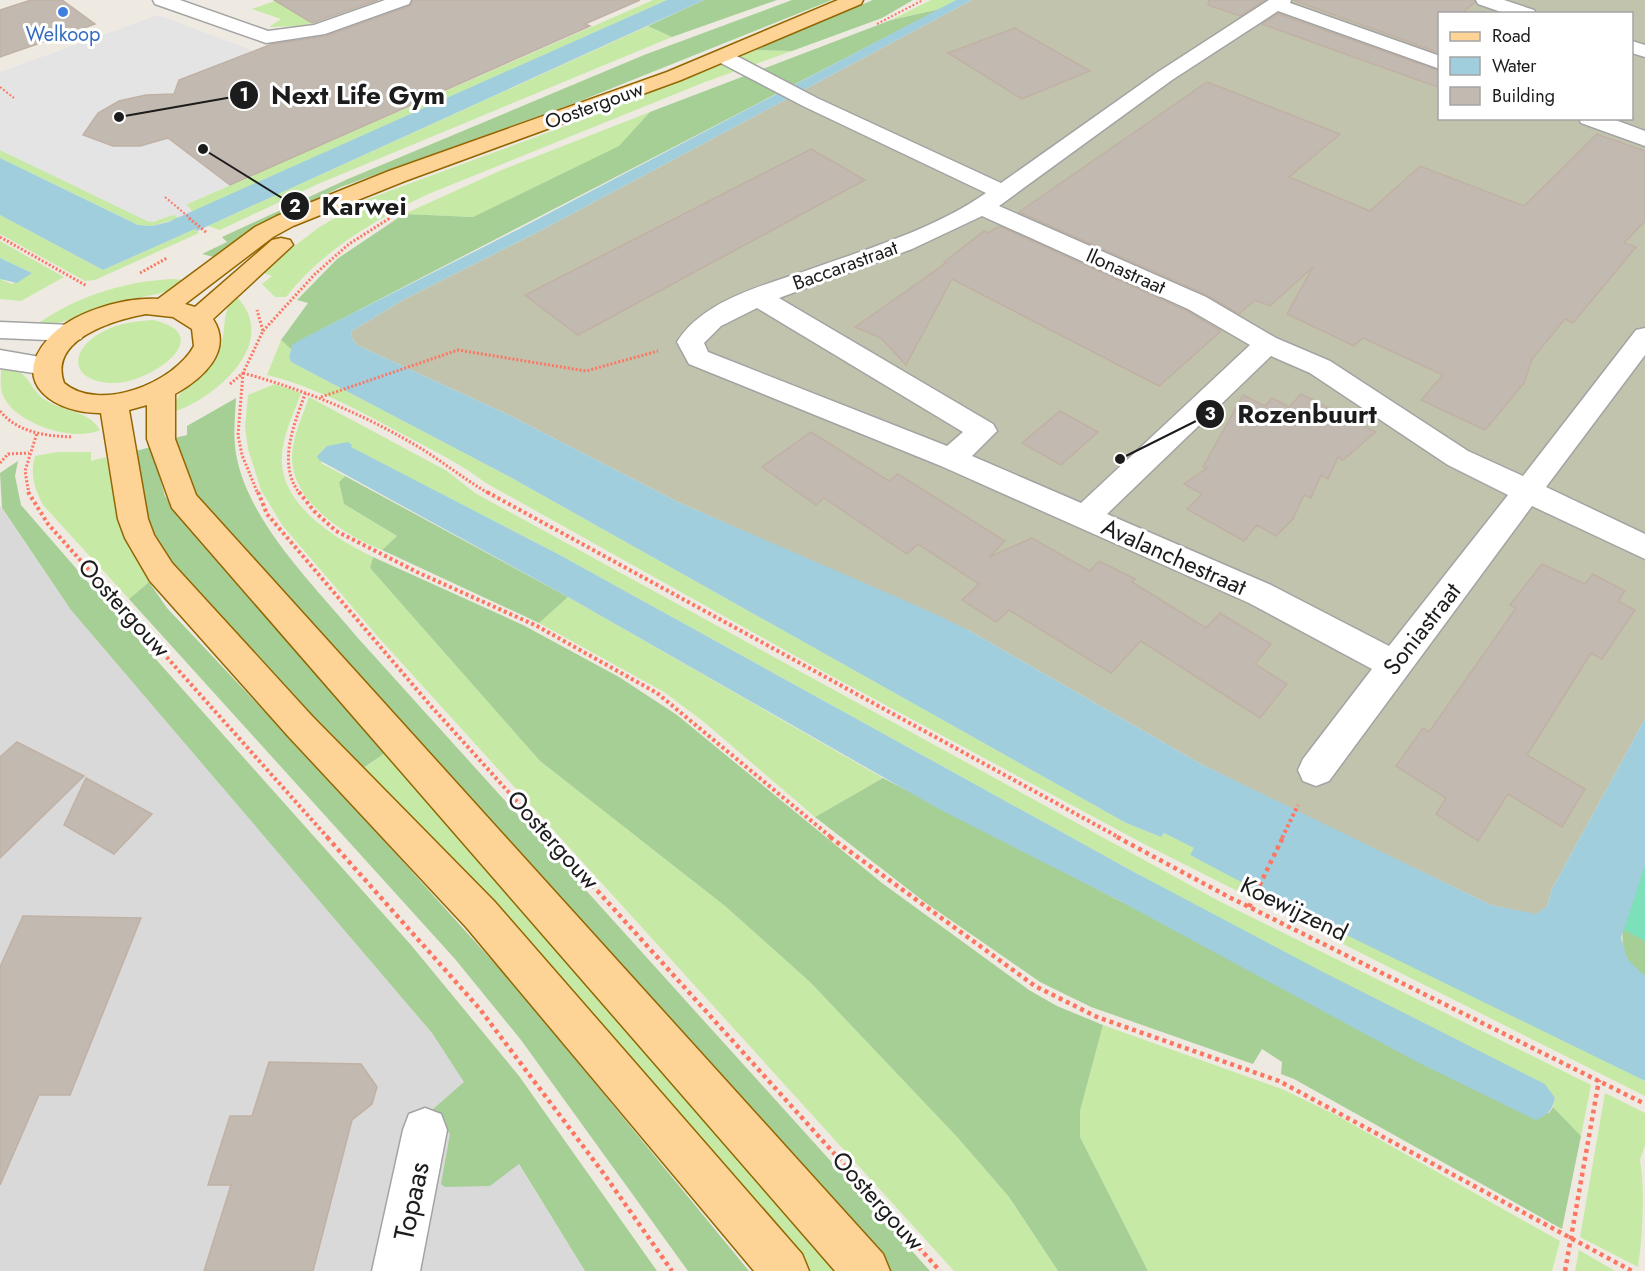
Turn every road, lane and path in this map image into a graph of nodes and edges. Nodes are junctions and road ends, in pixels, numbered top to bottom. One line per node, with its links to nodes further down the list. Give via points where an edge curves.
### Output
1 (162, 0): 2 (street, via 266,37 322,31)
2 (402, 0)
3 (854, 0): 7 (main road, Oostergouw)
4 (1485, 0): 6 (street)
5 (1280, 2): 8 (street); 14 (street, Baccarastraat, via 1165,76)
6 (1521, 12)
7 (722, 56): 14 (street); 15 (main road, Oostergouw, via 362,189)
8 (1438, 62)
9 (0, 87): 10 (path)
10 (14, 98)
11 (1594, 120): 12 (street)
12 (1645, 139)
13 (165, 197): 16 (path)
14 (992, 199): 19 (street, Baccarastraat, via 903,244); 27 (street, Ilonastraat, via 1197,303)
15 (332, 204): 20 (main road, Oostergouw, via 264,232); 21 (main road, Oostergouw)
16 (206, 232)
17 (0, 237): 18 (path)
18 (93, 289)
19 (758, 297): 26 (street, Baccarastraat, via 712,320); 37 (street, via 983,431)
20 (165, 306): 21 (main road); 24 (main road, via 127,308)
21 (199, 317): 31 (main road, via 207,329 208,344 200,360 184,376)
22 (0, 330): 24 (street)
23 (263, 331): 30 (path)
24 (72, 333): 29 (main road, via 55,349)
25 (1645, 336): 39 (street, Soniastraat)
26 (690, 342): 33 (path, via 586,371 458,350); 37 (street, Avalanchestraat, via 698,357)
27 (1267, 345): 39 (street, Ilonastraat, via 1320,367 1458,458); 40 (street)
28 (0, 359): 29 (street)
29 (47, 366): 34 (main road, via 48,380 63,396 90,404)
30 (243, 374): 32 (path, Koewijzend); 54 (path, Oostergouw, via 238,435 267,513 430,705)
31 (160, 390): 34 (main road); 53 (main road, Oostergouw, via 161,439 183,500)
32 (306, 391): 33 (path, Koewijzend); 49 (path, via 290,438 288,463 296,488 336,531 537,626 657,693 830,837 1035,986 1097,1017 1279,1082)
33 (320, 397): 45 (path, Koewijzend, via 380,426 478,487 931,737)
34 (114, 403): 52 (main road, via 133,519 161,572 300,726 480,914)
35 (0, 411): 36 (path, Oostergouw, via 5,419 37,434)
36 (29, 453): 38 (path, via 8,454); 51 (path, Oostergouw, via 23,473 25,487 48,524 479,1008)
37 (951, 459): 40 (street, Avalanchestraat)
38 (0, 463)
39 (1530, 491): 41 (street); 42 (street, Soniastraat)
40 (1084, 518): 42 (street, Avalanchestraat, via 1260,594)
41 (1645, 547)
42 (1393, 664): 43 (street, Soniastraat)
43 (1316, 770)
44 (1302, 797): 45 (path)
45 (1249, 907): 46 (path, Koewijzend)
46 (1599, 1080): 47 (path, Koewijzend); 49 (path)
47 (1645, 1104)
48 (425, 1130): 50 (street, Topaas)
49 (1571, 1239): 55 (path); 56 (path)
50 (396, 1271)
51 (672, 1271)
52 (785, 1271)
53 (866, 1271)
54 (940, 1271)
55 (1565, 1271)
56 (1632, 1271)

